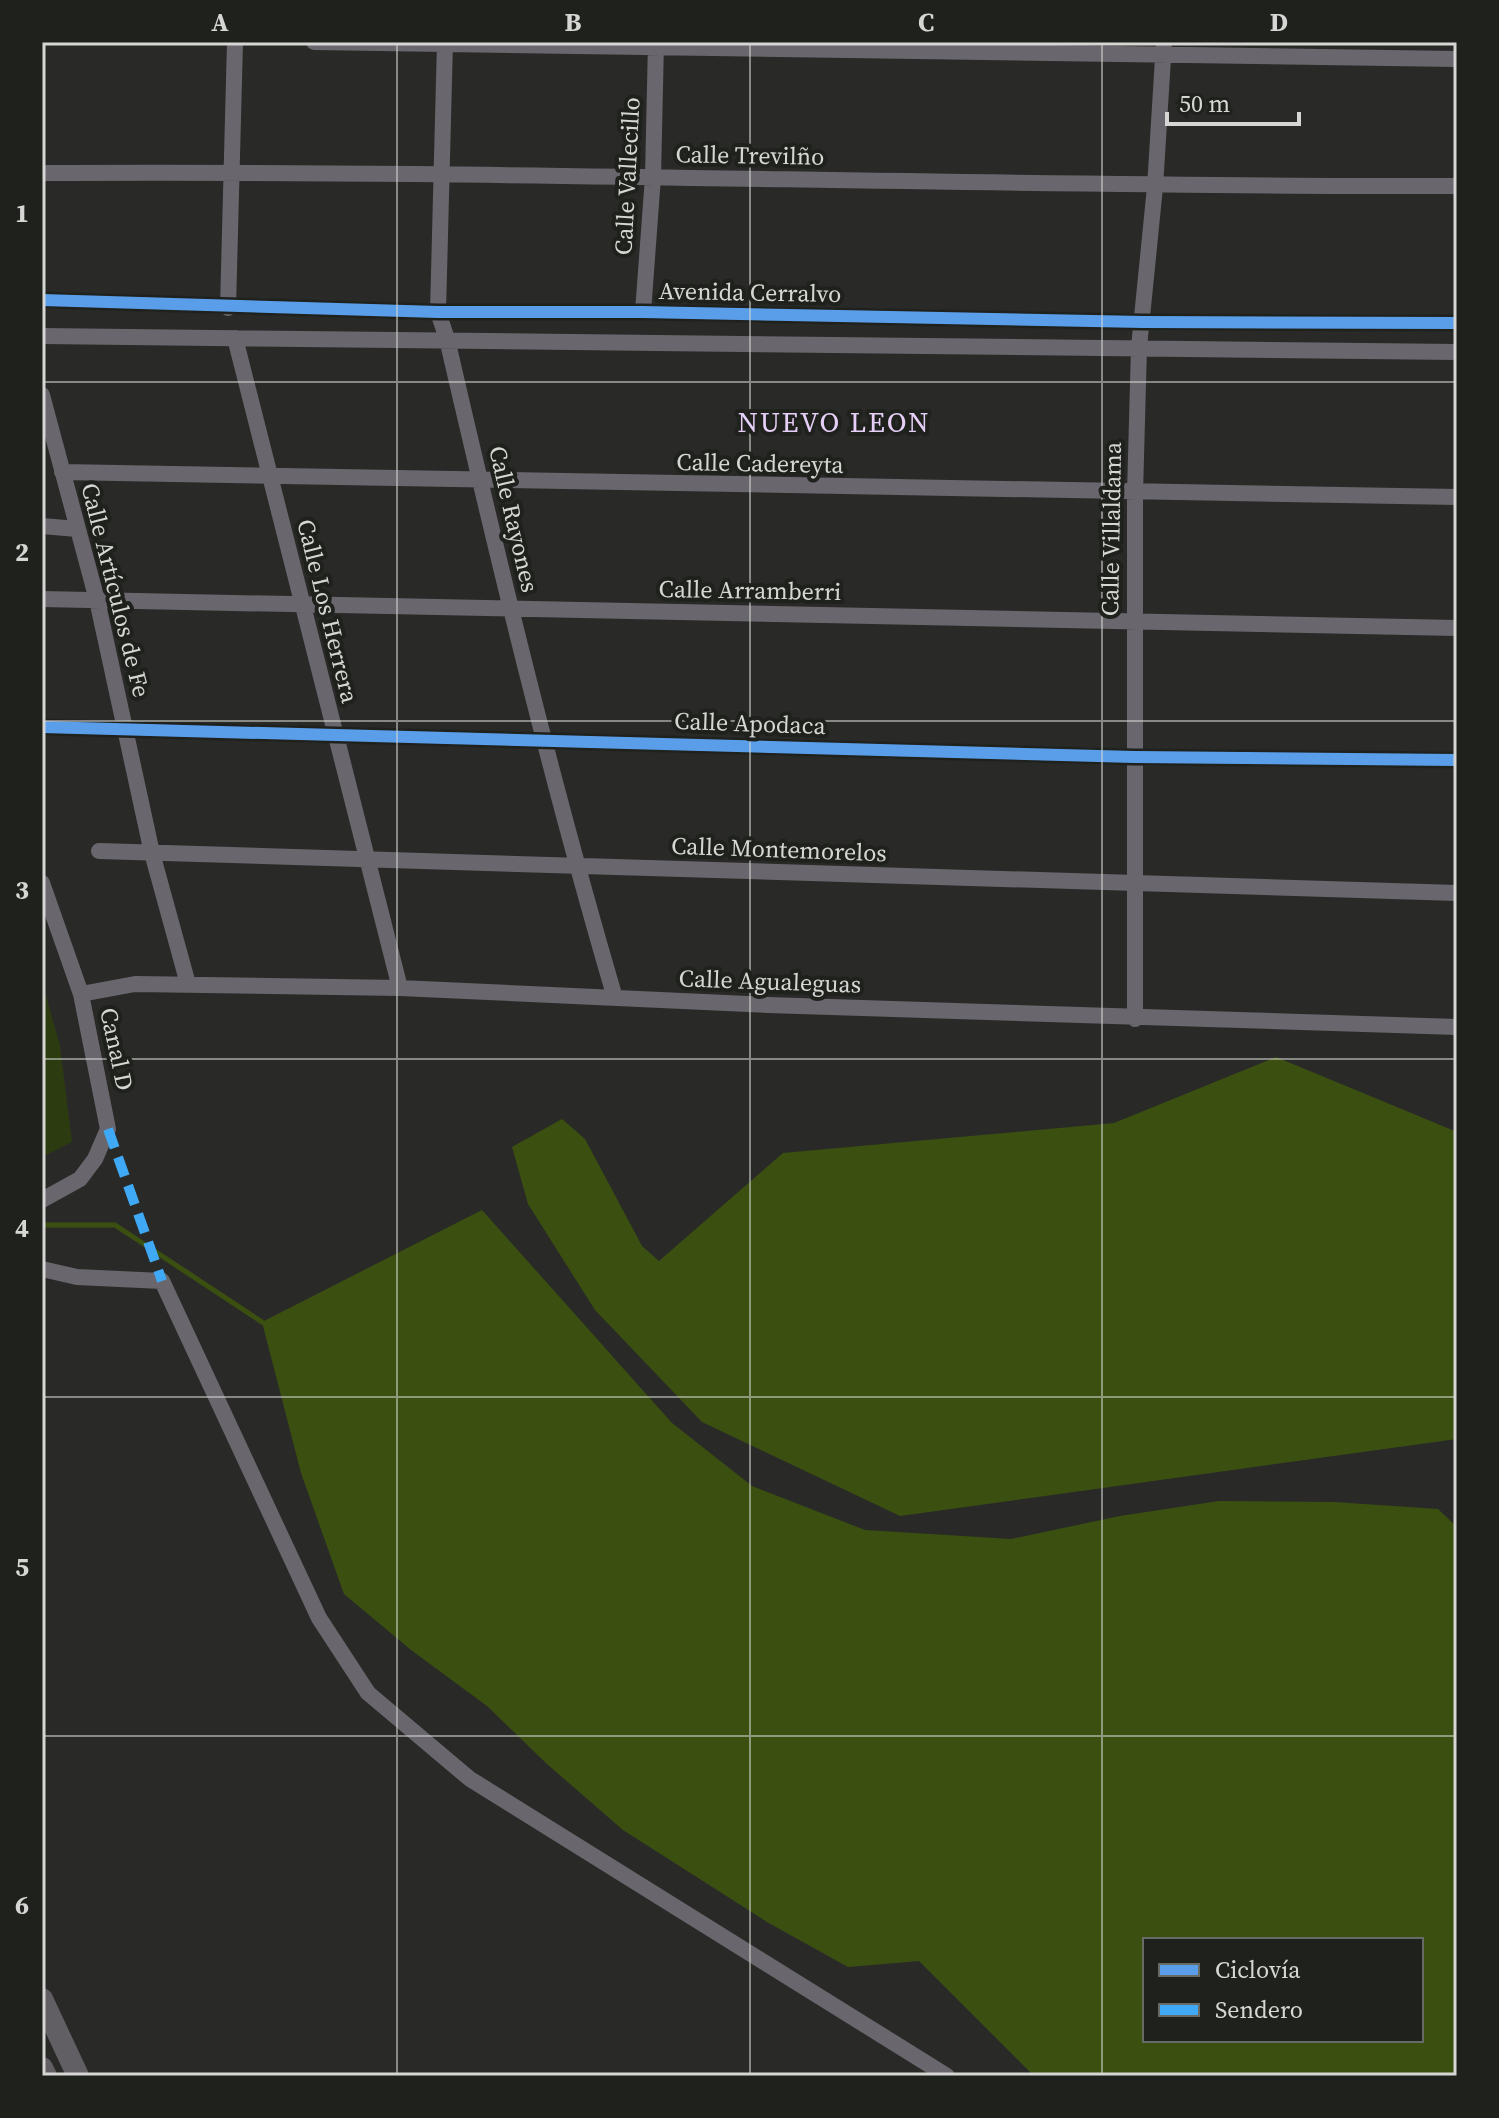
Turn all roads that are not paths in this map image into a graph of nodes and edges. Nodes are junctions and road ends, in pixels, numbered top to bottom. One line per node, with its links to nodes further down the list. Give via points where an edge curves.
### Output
1 (235, 42): 7 (street)
2 (314, 42): 3 (street)
3 (444, 43): 4 (street); 9 (street, Calle Rayones)
4 (656, 45): 5 (street); 10 (street, Calle Vallecillo)
5 (1164, 49): 6 (street); 12 (street, Calle Villaldama)
6 (1457, 59)
7 (229, 172): 8 (street, Calle Trevilño); 9 (street, Calle Trevilño); 14 (street)
8 (42, 173)
9 (442, 173): 10 (street, Calle Trevilño); 15 (street, Calle Rayones)
10 (653, 177): 12 (street, Calle Trevilño); 16 (street, Calle Vallecillo)
11 (1457, 186): 12 (street, Calle Trevilño)
12 (1155, 187): 17 (street, Calle Villaldama)
13 (42, 300): 14 (street, Avenida Cerralvo)
14 (228, 308): 15 (street, Avenida Cerralvo)
15 (438, 312): 16 (street, Avenida Cerralvo); 21 (street, Calle Rayones)
16 (643, 312): 17 (street, Avenida Cerralvo)
17 (1143, 322): 18 (street, Avenida Cerralvo); 22 (street, Calle Villaldama)
18 (1457, 323)
19 (42, 336): 20 (street)
20 (235, 338): 21 (street); 26 (street, Calle Los Herrera)
21 (447, 339): 22 (street); 27 (street, Calle Rayones)
22 (1139, 347): 23 (street); 28 (street, Calle Villaldama)
23 (1457, 352)
24 (42, 395): 25 (street, Calle Artículos de Fe)
25 (62, 472): 26 (street, Calle Cadereyta); 31 (street, Calle Artículos de Fe)
26 (270, 478): 27 (street, Calle Cadereyta); 34 (street, Calle Los Herrera)
27 (480, 481): 28 (street, Calle Cadereyta); 35 (street, Calle Rayones)
28 (1135, 494): 29 (street, Calle Cadereyta); 36 (street, Calle Villaldama)
29 (1457, 497)
30 (42, 526): 31 (street)
31 (77, 529): 33 (street, Calle Artículos de Fe)
32 (42, 599): 33 (street, Calle Arramberri)
33 (97, 600): 34 (street, Calle Arramberri); 39 (street, Calle Artículos de Fe)
34 (301, 605): 35 (street, Calle Arramberri); 40 (street, Calle Los Herrera)
35 (510, 610): 36 (street, Calle Arramberri); 41 (street, Calle Rayones)
36 (1134, 622): 37 (street, Calle Arramberri); 42 (street, Calle Villaldama)
37 (1457, 628)
38 (42, 727): 39 (street, Calle Apodaca)
39 (125, 727): 40 (street, Calle Apodaca); 45 (street, Calle Artículos de Fe)
40 (334, 735): 41 (street, Calle Apodaca); 46 (street, Calle Los Herrera)
41 (544, 738): 42 (street, Calle Apodaca); 47 (street, Calle Rayones)
42 (1134, 757): 43 (street, Calle Apodaca); 49 (street, Calle Villaldama)
43 (1457, 760)
44 (99, 851): 45 (street, Calle Montemorelos)
45 (152, 853): 46 (street, Calle Montemorelos); 51 (street, Calle Artículos de Fe)
46 (366, 861): 47 (street, Calle Montemorelos); 52 (street, Calle Los Herrera)
47 (576, 866): 49 (street, Calle Montemorelos); 54 (street, Calle Rayones)
48 (42, 883): 53 (street, Canal D)
49 (1134, 886): 50 (street, Calle Montemorelos); 55 (street, Calle Villaldama)
50 (1457, 893)
51 (188, 984): 52 (street, Calle Agualeguas); 53 (street, Calle Agualeguas, via 135,984)
52 (400, 988): 54 (street, Calle Agualeguas)
53 (81, 994): 57 (street, Canal D, via 108,1129 80,1179)
54 (615, 998): 55 (street, Calle Agualeguas)
55 (1135, 1019): 56 (street, Calle Agualeguas)
56 (1457, 1027)
57 (42, 1200)
58 (42, 1269): 63 (street, via 77,1277 162,1281 319,1618 368,1693 470,1779)
59 (42, 1999): 62 (main road)
60 (42, 2068): 61 (main road)
61 (46, 2076)
62 (78, 2076)
63 (947, 2076)

